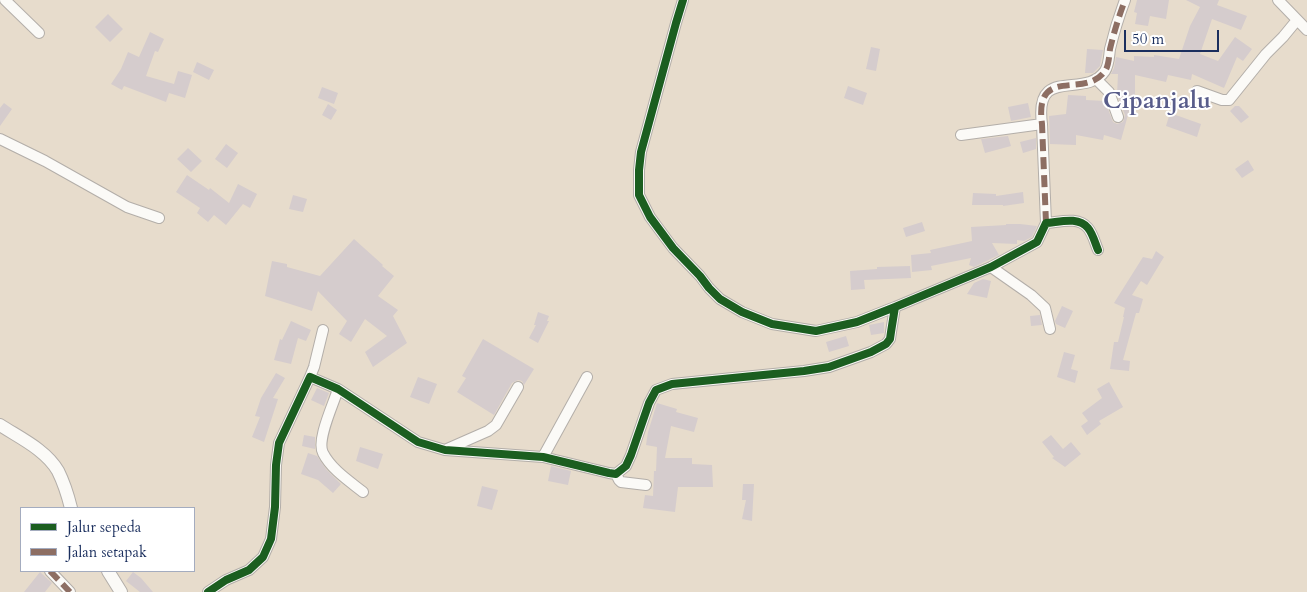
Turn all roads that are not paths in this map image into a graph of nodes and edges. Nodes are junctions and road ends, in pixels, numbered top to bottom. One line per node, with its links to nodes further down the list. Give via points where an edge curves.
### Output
1 (5, 0): 7 (street)
2 (683, 0): 18 (street, via 641,152 639,195 650,217 673,248 720,299 772,324 816,331 857,322)
3 (1124, 0): 8 (street, via 1106,69)
4 (1278, 0): 5 (street)
5 (1297, 20): 6 (street); 9 (street, via 1229,100)
6 (1307, 30)
7 (39, 33)
8 (1096, 79): 10 (street, via 1109,92); 11 (street, via 1052,88 1041,102)
9 (1197, 91)
10 (1118, 117)
11 (1042, 124): 12 (street); 15 (street)
12 (961, 135)
13 (0, 139): 14 (street, via 127,207)
14 (159, 218)
15 (1046, 223): 16 (street, via 1082,222 1090,229); 17 (street, via 1037,242)
16 (1098, 250)
17 (991, 267): 18 (street); 19 (street, via 1045,308)
18 (895, 307): 28 (street, via 890,339 886,344 829,367 672,384 656,390 626,466)
19 (1050, 329)
20 (323, 330): 21 (street)
21 (310, 377): 24 (street); 36 (street, via 279,443 275,507 270,539 263,557 249,570)
22 (587, 377): 27 (street)
23 (518, 387): 26 (street, via 496,425)
24 (338, 389): 26 (street, via 418,442); 30 (street, via 322,433 322,452 338,472)
25 (0, 425): 31 (street, via 42,453 57,470)
26 (445, 450): 27 (street)
27 (543, 458): 28 (street)
28 (616, 474): 29 (street, via 621,482)
29 (646, 485)
30 (363, 492)
31 (71, 507)
32 (51, 572): 34 (street)
33 (109, 572): 35 (street)
34 (70, 592)
35 (121, 592)
36 (208, 592)

